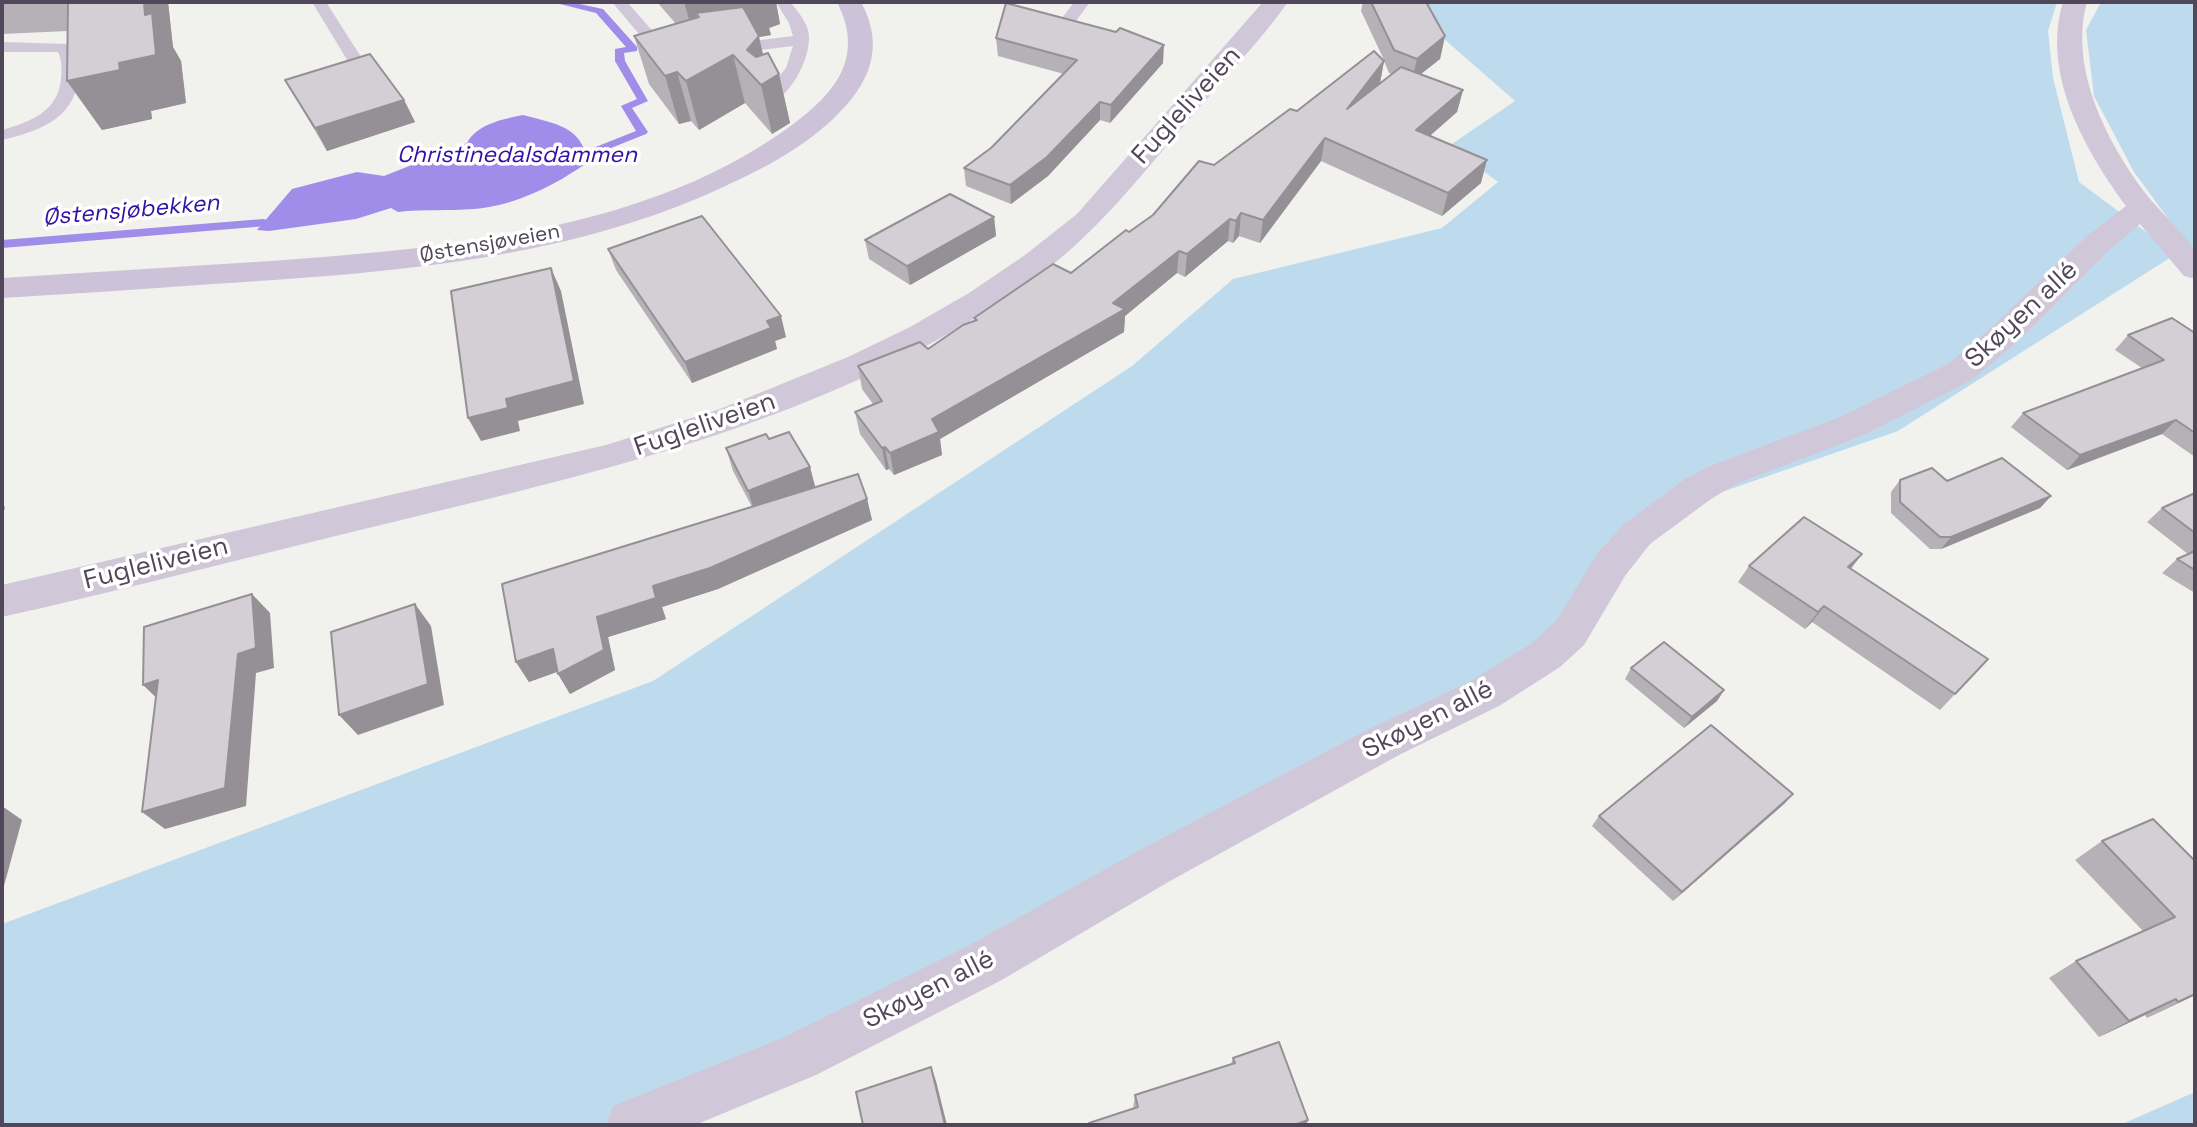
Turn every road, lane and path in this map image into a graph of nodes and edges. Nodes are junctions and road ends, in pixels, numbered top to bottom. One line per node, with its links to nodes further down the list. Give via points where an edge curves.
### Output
1 (319, 2): 13 (lane)
2 (619, 2): 12 (lane, via 660,52)
3 (783, 2): 9 (lane)
4 (849, 2): 18 (main road, Østensjøveien, via 858,16 863,46 852,79 836,101 772,151 652,206 574,229 473,250 312,267)
5 (1082, 2): 8 (lane)
6 (1276, 2): 19 (street, Fugleliveien, via 1066,239 953,316 876,357 796,394 606,458)
7 (2075, 2): 16 (street, via 2068,48 2081,102 2111,167)
8 (1062, 29)
9 (801, 40): 11 (lane); 14 (lane, via 788,81)
10 (2, 47): 15 (lane, via 62,47 70,62 68,96 61,106 38,124)
11 (716, 51)
12 (679, 58)
13 (355, 60)
14 (769, 98)
15 (2, 135)
16 (2141, 209): 17 (street); 20 (street, Skøyen allé, via 1960,372 1852,426 1723,475 1637,534 1611,565 1570,633 1546,655 1484,694 1384,742 983,964 798,1056)
17 (2195, 269)
18 (2, 288)
19 (2, 601)
20 (632, 1125)

